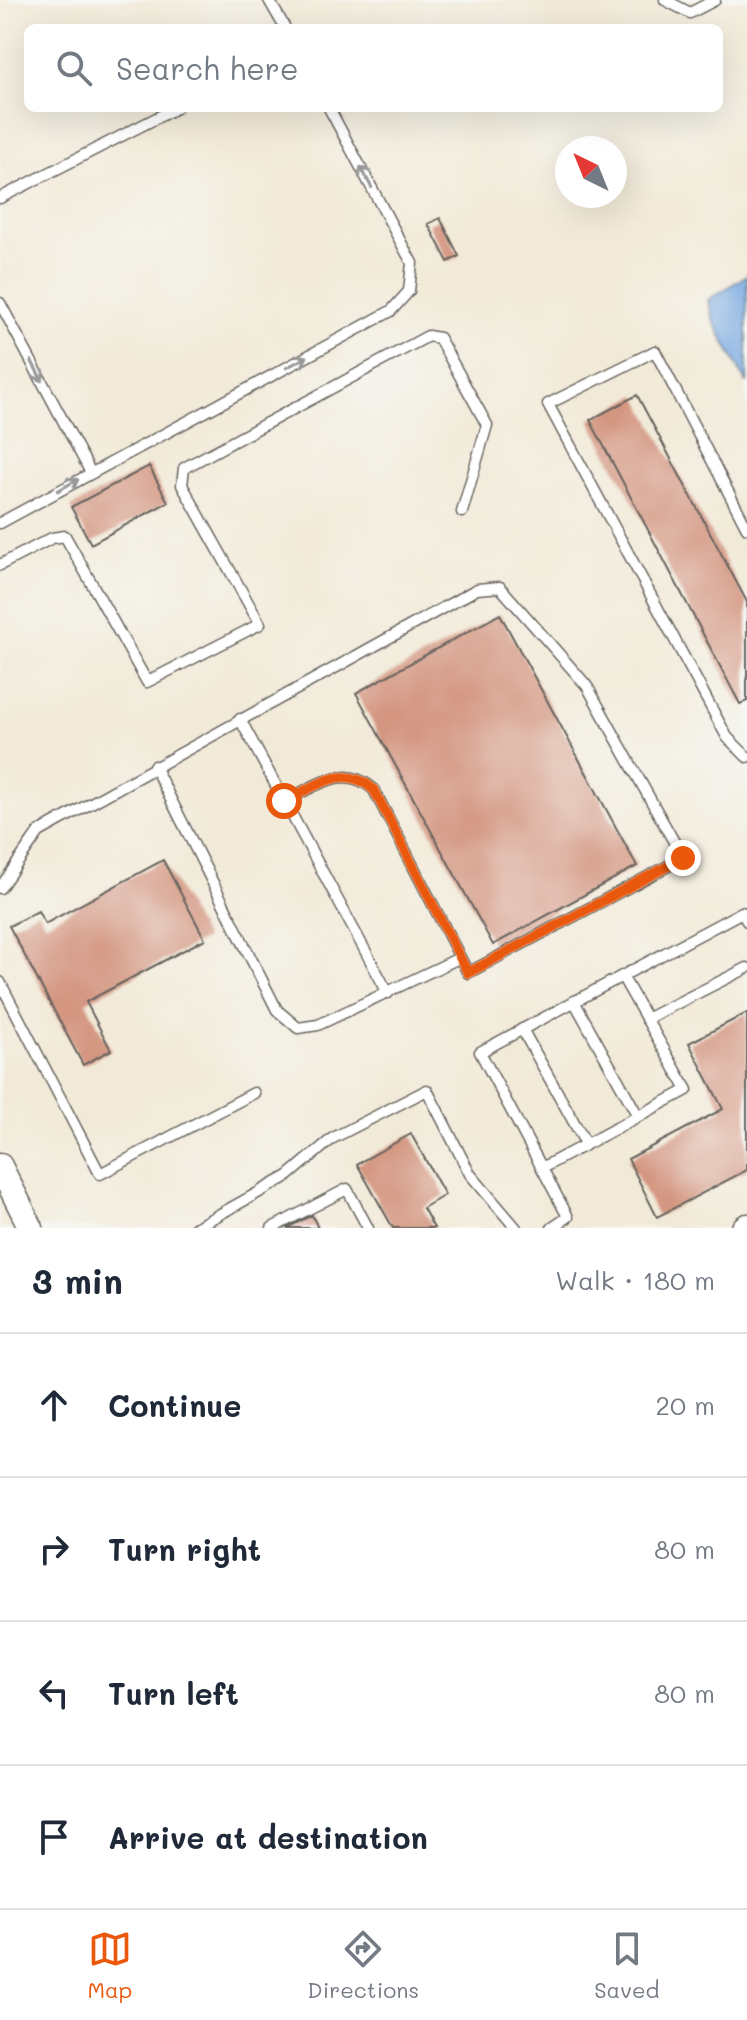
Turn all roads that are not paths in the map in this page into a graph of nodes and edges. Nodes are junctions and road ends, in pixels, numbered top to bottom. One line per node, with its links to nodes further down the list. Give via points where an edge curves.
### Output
1 (269, 0): 4 (lane)
2 (665, 0): 3 (lane, via 690,13)
3 (715, 0)
4 (283, 24)
5 (168, 112): 7 (lane)
6 (331, 112): 9 (lane, one-way to 6, via 391,311 409,291 412,263)
7 (0, 198)
8 (0, 303): 9 (lane, one-way to 9)
9 (91, 473): 11 (lane, one-way to 9)
10 (462, 512): 13 (lane, via 487,425 439,338 428,336 184,468 182,485 260,624 147,682 65,536)
11 (0, 523)
12 (747, 528): 15 (lane, via 655,351 548,404 727,737)
13 (0, 565)
14 (240, 719): 16 (lane); 17 (lane); 20 (lane, via 477,589 500,587 587,686 683,858 468,973)
15 (747, 757)
16 (154, 766): 18 (lane, via 39,832); 24 (lane, via 284,1019 298,1028 318,1025)
17 (284, 801): 20 (lane, via 343,776 360,778 374,790); 24 (lane)
18 (0, 888)
19 (747, 921): 22 (lane, via 742,912)
20 (459, 958): 24 (lane)
21 (747, 968): 26 (lane)
22 (622, 976): 25 (lane); 26 (lane)
23 (0, 982): 28 (lane, via 100,1174)
24 (388, 993)
25 (574, 1001): 27 (lane); 29 (lane)
26 (646, 1019): 29 (lane, via 687,1090)
27 (522, 1029): 30 (lane); 32 (lane, via 480,1052)
28 (254, 1093)
29 (638, 1116): 30 (lane)
30 (586, 1144): 32 (lane)
31 (0, 1166): 33 (street)
32 (542, 1168): 39 (lane, via 568,1217)
33 (6, 1194): 34 (street)
34 (31, 1228)
35 (195, 1228): 38 (lane, via 288,1176 333,1138 427,1090 470,1174)
36 (272, 1228): 37 (lane, via 347,1189)
37 (368, 1228)
38 (516, 1228)
39 (552, 1228)

